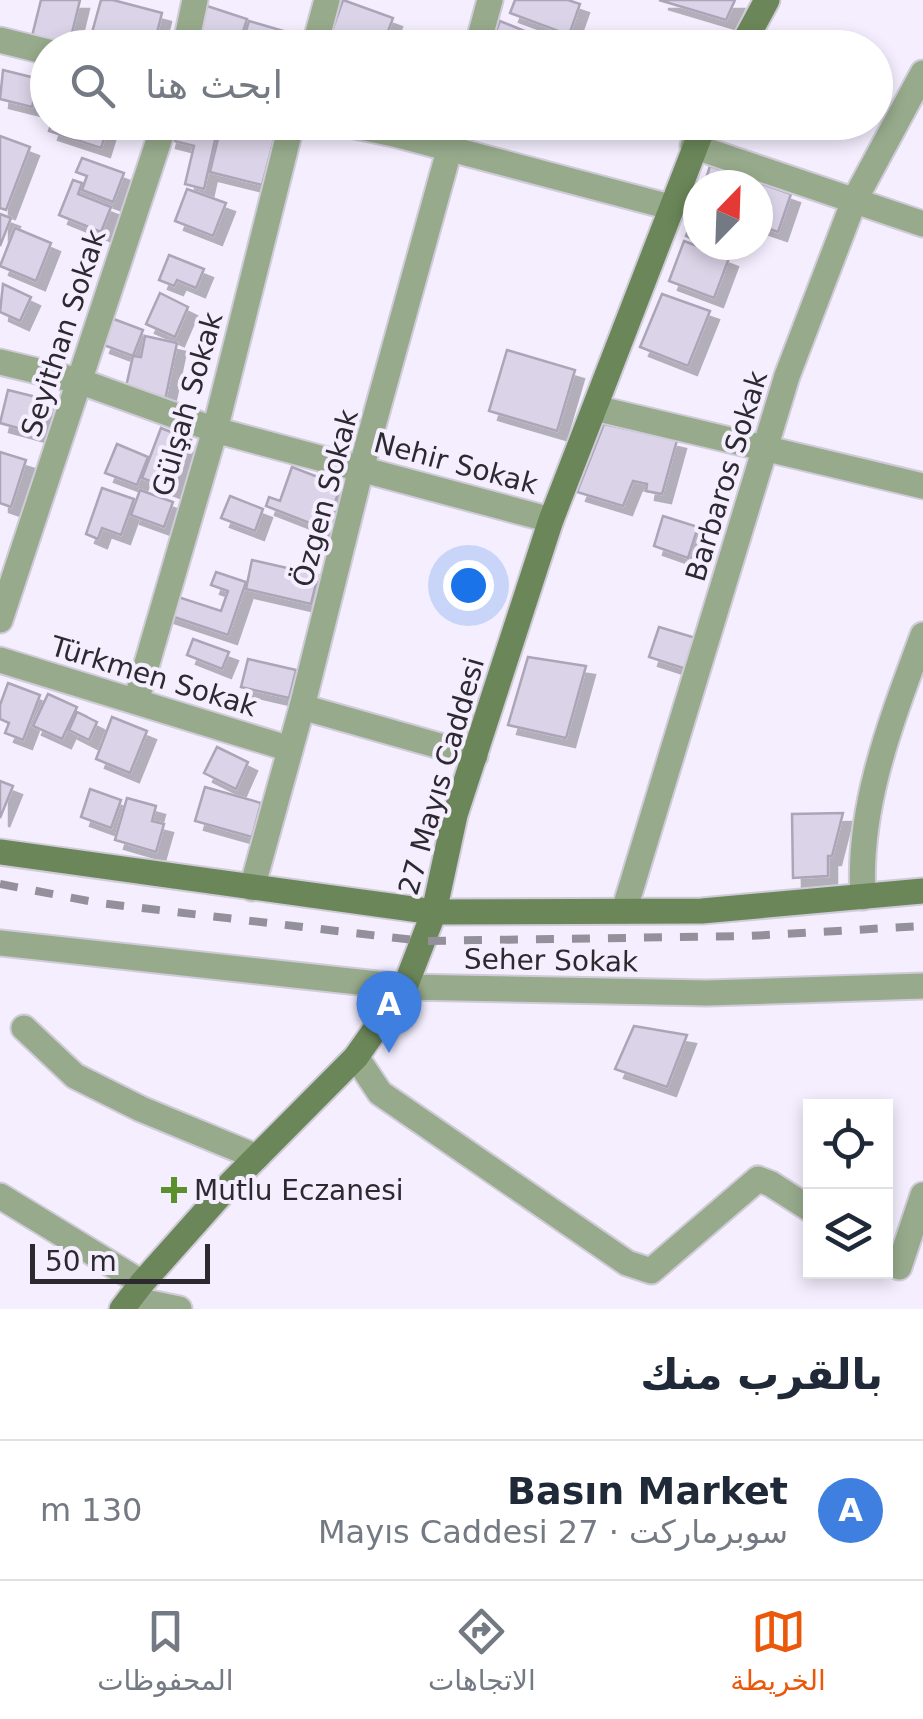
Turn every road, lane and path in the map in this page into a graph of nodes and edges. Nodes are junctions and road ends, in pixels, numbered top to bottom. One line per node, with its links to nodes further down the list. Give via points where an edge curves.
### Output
1 (196, 0): 5 (street)
2 (327, 0): 6 (street)
3 (490, 0): 7 (street)
4 (767, 0): 8 (street)
5 (189, 30)
6 (319, 30)
7 (482, 30)
8 (751, 30)
9 (0, 40): 10 (street)
10 (30, 48)
11 (923, 73): 12 (street, Barbaros Sokak)
12 (893, 129)
13 (159, 140): 25 (street, Seyithan Sokak)
14 (288, 140): 27 (street, Gülşah Sokak)
15 (412, 140): 20 (street)
16 (452, 140): 20 (street, Özgen Sokak)
17 (697, 140): 22 (street, 27 Mayıs Caddesi)
18 (713, 140): 21 (street)
19 (887, 140): 21 (street, Barbaros Sokak)
20 (450, 149): 22 (street); 29 (street, Özgen Sokak)
21 (854, 201): 23 (street); 28 (street, Barbaros Sokak)
22 (670, 207): 26 (street, 27 Mayıs Caddesi)
23 (923, 224)
24 (0, 362): 25 (street, Nehir Sokak)
25 (79, 381): 27 (street, Nehir Sokak); 32 (street, Seyithan Sokak)
26 (595, 408): 28 (street); 31 (street, 27 Mayıs Caddesi)
27 (215, 430): 29 (street, Nehir Sokak); 35 (street, Gülşah Sokak)
28 (764, 447): 30 (street); 44 (street, Barbaros Sokak)
29 (361, 469): 31 (street, Nehir Sokak); 36 (street, Özgen Sokak)
30 (923, 486)
31 (551, 520): 38 (street, 27 Mayıs Caddesi)
32 (0, 620)
33 (923, 635): 42 (street, via 882,748 861,859)
34 (0, 660): 35 (street, Türkmen Sokak)
35 (136, 701): 37 (street, Türkmen Sokak)
36 (302, 707): 37 (street, Özgen Sokak); 38 (street)
37 (290, 749): 40 (street, Özgen Sokak)
38 (476, 756): 43 (street, 27 Mayıs Caddesi)
39 (0, 852): 40 (street)
40 (252, 888): 43 (street)
41 (923, 892): 42 (street)
42 (863, 897): 44 (street)
43 (434, 912): 44 (street); 47 (street, 27 Mayıs Caddesi)
44 (624, 912)
45 (0, 942): 47 (street, Seher Sokak)
46 (923, 986): 47 (street, Seher Sokak, via 707,993)
47 (405, 987): 49 (street, 27 Mayıs Caddesi)
48 (24, 1028): 50 (street, via 74,1076)
49 (356, 1056): 50 (street, 27 Mayıs Caddesi); 53 (street, via 380,1093 627,1262 651,1271 758,1180)
50 (257, 1157): 55 (street, 27 Mayıs Caddesi)
51 (923, 1195): 54 (street)
52 (0, 1196): 55 (street)
53 (803, 1205)
54 (902, 1267)
55 (131, 1297): 56 (street)
56 (179, 1309)

